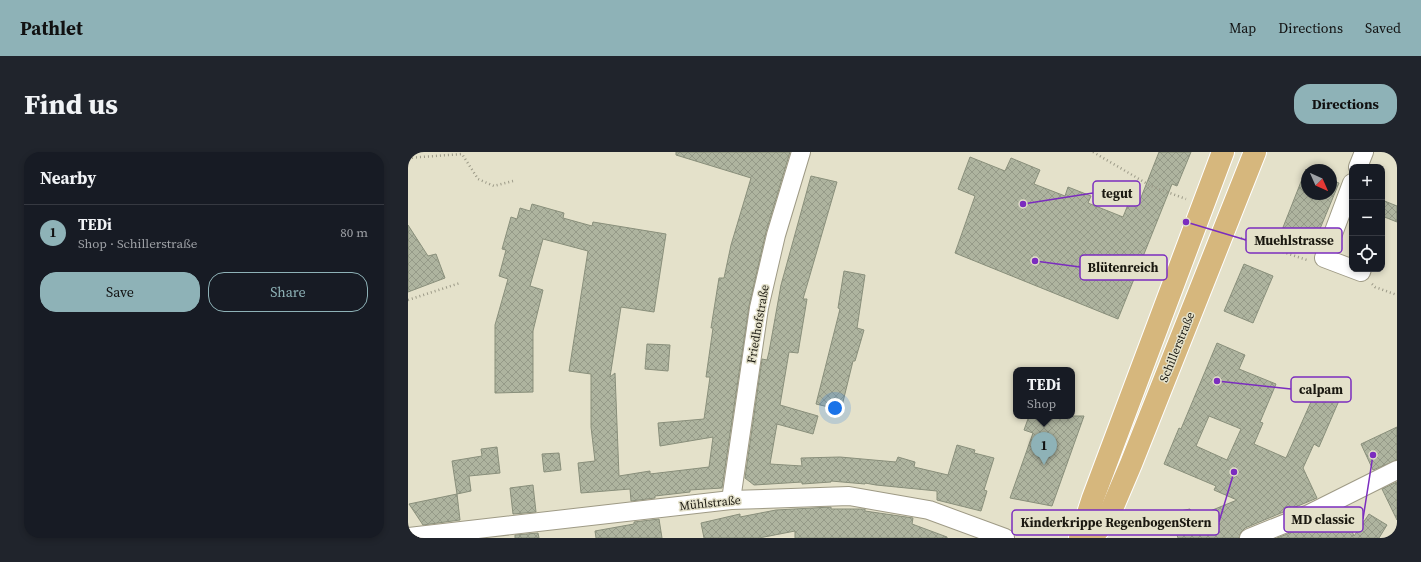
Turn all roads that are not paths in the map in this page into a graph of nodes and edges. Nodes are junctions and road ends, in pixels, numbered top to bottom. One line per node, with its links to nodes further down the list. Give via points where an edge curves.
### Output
1 (800, 152): 10 (street, Friedhofstraße, via 776,235 759,308)
2 (1224, 152): 13 (main road, Schillerstraße)
3 (1255, 152): 14 (main road, Schillerstraße, via 1108,518)
4 (1364, 152): 5 (street)
5 (1359, 164)
6 (1349, 200): 7 (street)
7 (1346, 218): 8 (street, via 1324,258)
8 (1349, 267)
9 (1397, 470): 15 (street, via 1309,514)
10 (731, 500): 11 (street, Mühlstraße); 12 (street, Mühlstraße, via 849,496 929,510)
11 (409, 536)
12 (1005, 538)
13 (1080, 538)
14 (1092, 538)
15 (1249, 538)

